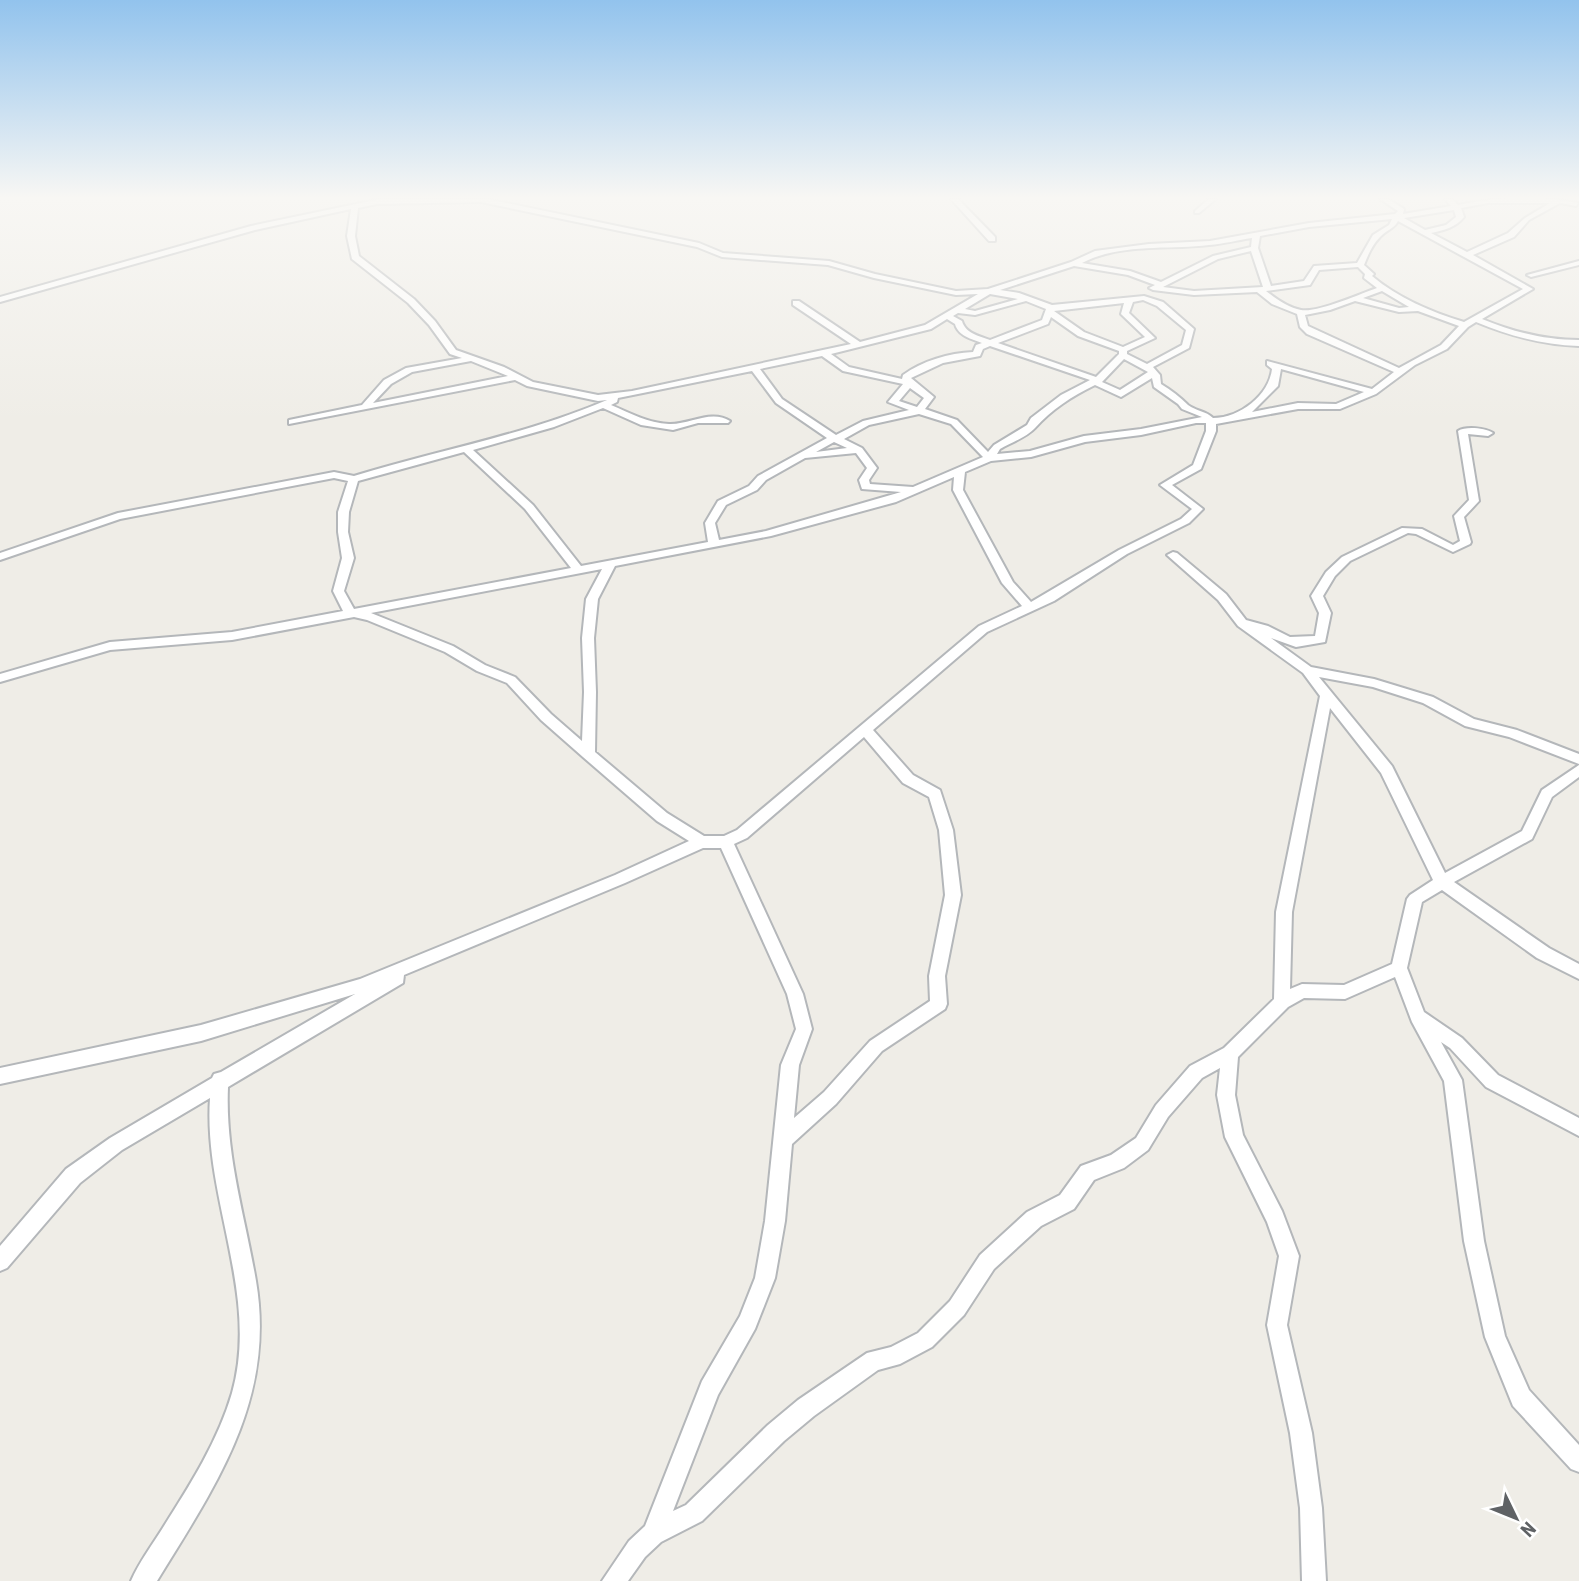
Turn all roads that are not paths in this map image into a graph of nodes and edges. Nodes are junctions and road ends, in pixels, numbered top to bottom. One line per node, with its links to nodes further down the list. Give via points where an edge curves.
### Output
1 (96, 273): 20 (street)
2 (375, 273): 36 (street, via 411,301 453,352)
3 (863, 273): 16 (street, via 956,293)
4 (1047, 273): 16 (street)
5 (1129, 273): 13 (street)
6 (1186, 273): 13 (street)
7 (1259, 273): 15 (street)
8 (1314, 273): 15 (street, via 1307,283)
9 (1369, 273): 14 (street)
10 (1499, 273): 28 (street, via 1529,289)
11 (1540, 273): 12 (street)
12 (1531, 275)
13 (1157, 286): 15 (street, via 1194,293); 17 (street)
14 (1384, 288): 19 (street); 24 (street)
15 (1263, 290): 26 (street, via 1275,302)
16 (989, 292): 18 (street); 25 (street)
17 (1144, 298): 21 (street); 31 (street, via 1160,304 1190,329 1186,346)
18 (1026, 299): 23 (street); 25 (street, via 975,313)
19 (1357, 299): 24 (street, via 1399,310); 26 (street)
20 (0, 300)
21 (1130, 300): 23 (street); 31 (street, via 1125,314)
22 (796, 303): 33 (street)
23 (1050, 309): 30 (street, via 1045,322); 35 (street, via 1081,334)
24 (1419, 309): 29 (street)
25 (958, 310): 27 (street)
26 (1301, 313): 39 (street, via 1310,332)
27 (948, 316): 30 (street, via 967,334); 33 (street, via 929,327)
28 (1476, 319): 29 (street); 32 (street, via 1502,331)
29 (1465, 325): 39 (street, via 1444,347)
30 (991, 343): 41 (street); 42 (street, via 979,346 977,354 912,372 906,377)
31 (1165, 344): 35 (street); 38 (street)
32 (1579, 344)
33 (858, 345): 34 (street)
34 (824, 353): 37 (street); 42 (street, via 846,369)
35 (1123, 353): 38 (street); 41 (street)
36 (472, 359): 40 (street); 46 (street, via 408,369 383,383)
37 (754, 368): 44 (street); 53 (street, via 779,401)
38 (1150, 370): 41 (street, via 1121,394); 50 (street, via 1166,393)
39 (1398, 371): 43 (street)
40 (516, 377): 44 (street, via 598,397); 46 (street)
41 (1096, 382): 57 (street, via 1064,397)
42 (909, 383): 47 (street, via 929,397); 47 (street, via 893,402)
43 (1373, 392): 48 (street, via 1337,407 1298,406); 48 (street, via 1270,363 1277,369 1275,384)
44 (625, 395): 45 (street)
45 (603, 405): 49 (street, via 644,423 673,427 698,420); 54 (street)
46 (365, 407): 51 (street)
47 (919, 411): 53 (street, via 866,423); 57 (street, via 954,422)
48 (1241, 417): 50 (street)
49 (725, 421)
50 (1211, 421): 57 (street); 66 (street, via 1212,431 1197,467 1165,485 1198,509 1185,521)
51 (292, 422)
52 (1489, 433): 68 (street, via 1464,431 1474,501 1459,516 1466,542 1454,549 1406,530 1346,559 1317,596 1325,613 1321,639 1301,645)
53 (835, 439): 55 (street); 56 (street)
54 (466, 449): 59 (street); 65 (street, via 529,507)
55 (859, 450): 56 (street); 60 (street, via 872,468 863,480 866,487)
56 (806, 456): 61 (street, via 722,503 710,523)
57 (989, 458): 58 (street)
58 (960, 471): 60 (street); 66 (street, via 958,490 1008,583)
59 (354, 479): 63 (street, via 334,475 118,516); 67 (street, via 342,530 349,556 337,585 340,600)
60 (912, 491): 61 (street, via 832,517)
61 (714, 544): 64 (street)
62 (1173, 555): 68 (street, via 1222,597)
63 (0, 557)
64 (610, 565): 65 (street); 73 (street, via 592,599)
65 (579, 571): 67 (street)
66 (1028, 607): 72 (street, via 983,629)
67 (350, 612): 70 (street, via 232,636 110,646); 73 (street, via 449,649 511,680)
68 (1242, 623): 69 (street)
69 (1307, 670): 71 (street); 74 (street, via 1374,683 1428,700 1470,723 1512,733)
70 (0, 678)
71 (1326, 697): 78 (street, via 1387,771); 82 (street, via 1284,912)
72 (865, 729): 77 (street, via 742,834); 88 (street, via 908,779 935,794 946,830 953,895 937,976 939,1004 876,1046 830,1098)
73 (588, 754): 76 (street, via 662,817)
74 (1579, 759)
75 (1579, 770): 78 (street, via 1547,794 1527,835)
76 (701, 842): 77 (street); 79 (street)
77 (726, 842): 88 (street, via 795,994 804,1029 790,1065)
78 (1442, 882): 80 (street, via 1415,899); 81 (street, via 1543,953)
79 (442, 952): 85 (street, via 362,985 201,1033); 86 (street)
80 (1399, 968): 82 (street, via 1345,992 1302,991); 83 (street)
81 (1579, 972)
82 (1282, 1002): 84 (street)
83 (1418, 1017): 87 (street, via 1456,1043 1492,1081); 90 (street, via 1453,1080 1474,1241 1495,1337 1521,1398)
84 (1230, 1054): 91 (street, via 1196,1072 1162,1111 1142,1144 1117,1162 1087,1174 1067,1202 1034,1219 988,1262 957,1308 925,1340 893,1357 874,1360 806,1408 694,1513); 94 (street, via 1226,1095 1234,1137 1289,1256 1276,1325 1301,1433)
85 (0, 1076)
86 (220, 1080): 89 (street, via 73,1176); 92 (street, via 216,1128 246,1281 248,1368 233,1420 198,1490)
87 (1579, 1127)
88 (781, 1141): 91 (street, via 765,1278 748,1322 710,1389)
89 (0, 1261)
90 (1579, 1461)
91 (653, 1534): 93 (street)
92 (143, 1581)
93 (614, 1581)
94 (1314, 1581)

